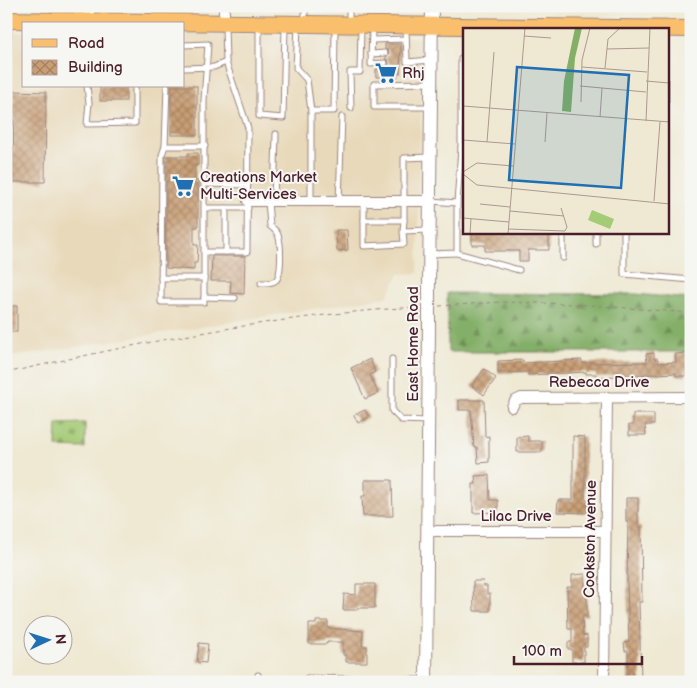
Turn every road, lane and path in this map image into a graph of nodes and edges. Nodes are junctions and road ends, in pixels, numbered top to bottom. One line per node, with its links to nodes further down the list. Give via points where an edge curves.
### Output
1 (305, 6): 10 (lane)
2 (349, 6): 12 (lane)
3 (432, 6): 11 (street, East Home Road)
4 (224, 14): 8 (main road); 9 (main road); 25 (lane)
5 (87, 18): 6 (main road); 7 (main road)
6 (7, 20): 33 (lane)
7 (125, 22)
8 (175, 22)
9 (259, 23): 10 (main road); 37 (lane)
10 (296, 23): 12 (main road); 36 (lane, via 296,68 307,80); 37 (lane, via 283,118)
11 (432, 25): 13 (main road); 19 (main road); 24 (street, East Home Road)
12 (358, 27): 19 (main road); 22 (lane); 35 (lane, via 360,72 350,72); 36 (lane, via 334,111)
13 (475, 27): 14 (main road)
14 (540, 28): 15 (main road)
15 (564, 28): 16 (main road)
16 (598, 28): 17 (main road)
17 (622, 28): 18 (main road)
18 (691, 28)
19 (406, 32): 24 (lane, via 404,62)
20 (185, 44): 28 (lane, via 208,44)
21 (385, 53): 22 (lane)
22 (371, 54): 26 (lane, via 371,64)
23 (463, 57): 43 (lane)
24 (431, 60): 29 (street, East Home Road)
25 (226, 62): 28 (lane); 39 (lane)
26 (385, 63)
27 (185, 68): 28 (lane)
28 (207, 68): 42 (lane)
29 (431, 83): 34 (street, East Home Road); 34 (lane, via 374,84 374,107)
30 (87, 88): 31 (lane, via 90,103 87,124 135,123)
31 (135, 88)
32 (167, 88): 41 (lane)
33 (6, 107)
34 (431, 107): 44 (street, East Home Road)
35 (351, 108)
36 (310, 111): 48 (lane)
37 (258, 116): 39 (lane)
38 (342, 117): 49 (lane)
39 (247, 121): 46 (lane)
40 (276, 134): 47 (lane)
41 (165, 146): 42 (lane); 71 (lane, via 162,155)
42 (205, 146): 45 (lane)
43 (463, 149): 53 (lane)
44 (430, 157): 51 (lane, via 404,158); 52 (street, East Home Road)
45 (205, 184): 46 (lane); 55 (lane)
46 (248, 184): 54 (lane)
47 (271, 201): 48 (street); 54 (street); 74 (lane, via 270,226 280,239 280,272 272,283)
48 (311, 201): 49 (street)
49 (339, 201): 50 (street)
50 (364, 201): 51 (street); 57 (lane)
51 (403, 201): 52 (street); 58 (lane)
52 (430, 201): 53 (lane); 59 (street, East Home Road)
53 (457, 203): 67 (lane)
54 (248, 205): 56 (lane); 66 (lane, via 247,252)
55 (205, 208): 56 (lane); 65 (lane)
56 (226, 208): 66 (lane)
57 (364, 220): 58 (lane); 60 (lane, via 364,246 404,244)
58 (404, 220): 60 (lane)
59 (430, 230): 60 (lane); 68 (street, East Home Road)
60 (403, 231)
61 (563, 234): 69 (lane)
62 (596, 234): 64 (lane)
63 (624, 234): 73 (lane, via 624,274)
64 (596, 244)
65 (204, 252): 66 (lane); 72 (lane)
66 (226, 252)
67 (457, 252): 68 (lane); 70 (lane)
68 (430, 254): 85 (street, East Home Road, bridge)
69 (563, 258)
70 (519, 270)
71 (160, 278): 72 (lane); 75 (lane, via 161,302 204,302)
72 (204, 278): 75 (lane)
73 (691, 280)
74 (261, 283)
75 (204, 297): 76 (lane)
76 (235, 298)
77 (432, 306): 79 (path, via 501,302)
78 (422, 307): 81 (path, via 270,322 192,334)
79 (691, 313)
80 (392, 359): 85 (lane, via 392,411 401,420)
81 (6, 373)
82 (607, 397): 83 (street, Rebecca Drive); 84 (street, Rebecca Drive, via 522,398); 87 (street, Cookston Avenue)
83 (691, 397)
84 (512, 407)
85 (428, 421): 86 (street, East Home Road)
86 (428, 531): 87 (street, Lilac Drive); 91 (street, East Home Road)
87 (605, 531): 94 (street, Cookston Avenue)
88 (258, 675): 92 (lane)
89 (326, 680): 90 (lane); 93 (lane, via 307,678)
90 (391, 681): 91 (lane)
91 (426, 681)
92 (258, 682)
93 (305, 682)
94 (604, 682)

